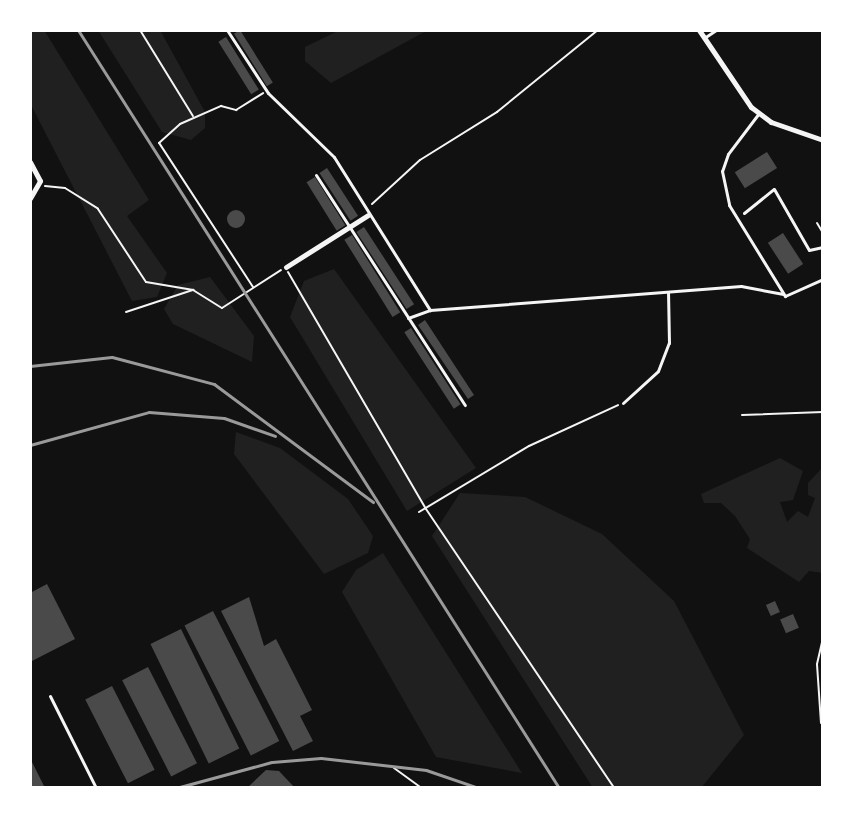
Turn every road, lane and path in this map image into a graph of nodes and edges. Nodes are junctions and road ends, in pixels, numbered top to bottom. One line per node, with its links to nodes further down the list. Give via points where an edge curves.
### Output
1 (140, 30): 9 (path)
2 (227, 30): 7 (lane)
3 (598, 30): 15 (path, via 497,112 420,160)
4 (699, 30): 6 (street)
5 (716, 30): 6 (lane)
6 (704, 38): 8 (street)
7 (268, 93): 9 (path, via 236,110 221,106); 15 (lane, via 334,157)
8 (759, 113): 10 (street); 26 (lane, via 728,154 723,190)
9 (194, 117): 23 (path, via 159,143)
10 (823, 140)
11 (30, 162): 13 (street)
12 (316, 175): 18 (lane)
13 (39, 186): 14 (street); 24 (path, via 65,188 98,209 146,282)
14 (30, 198)
15 (366, 213): 18 (street); 27 (lane)
16 (744, 213): 20 (lane, via 774,189 809,250)
17 (817, 223): 19 (path)
18 (349, 227): 21 (street); 29 (lane)
19 (823, 233)
20 (823, 247)
21 (286, 267): 23 (path); 34 (path)
22 (823, 279): 26 (lane, via 796,297)
23 (254, 288): 24 (path, via 222,308)
24 (193, 290): 28 (path)
25 (668, 293): 26 (lane, via 741,286); 27 (lane); 30 (lane, via 669,343 658,371)
26 (783, 294)
27 (430, 310): 29 (lane)
28 (126, 312)
29 (408, 318): 31 (lane)
30 (623, 403): 34 (path, via 529,446)
31 (465, 405)
32 (823, 412): 33 (path)
33 (742, 415)
34 (426, 509): 35 (path); 42 (path)
35 (419, 512)
36 (823, 639): 38 (path, via 817,664)
37 (50, 696): 40 (lane)
38 (821, 723)
39 (394, 768): 41 (path)
40 (96, 788)
41 (422, 788)
42 (614, 788)

